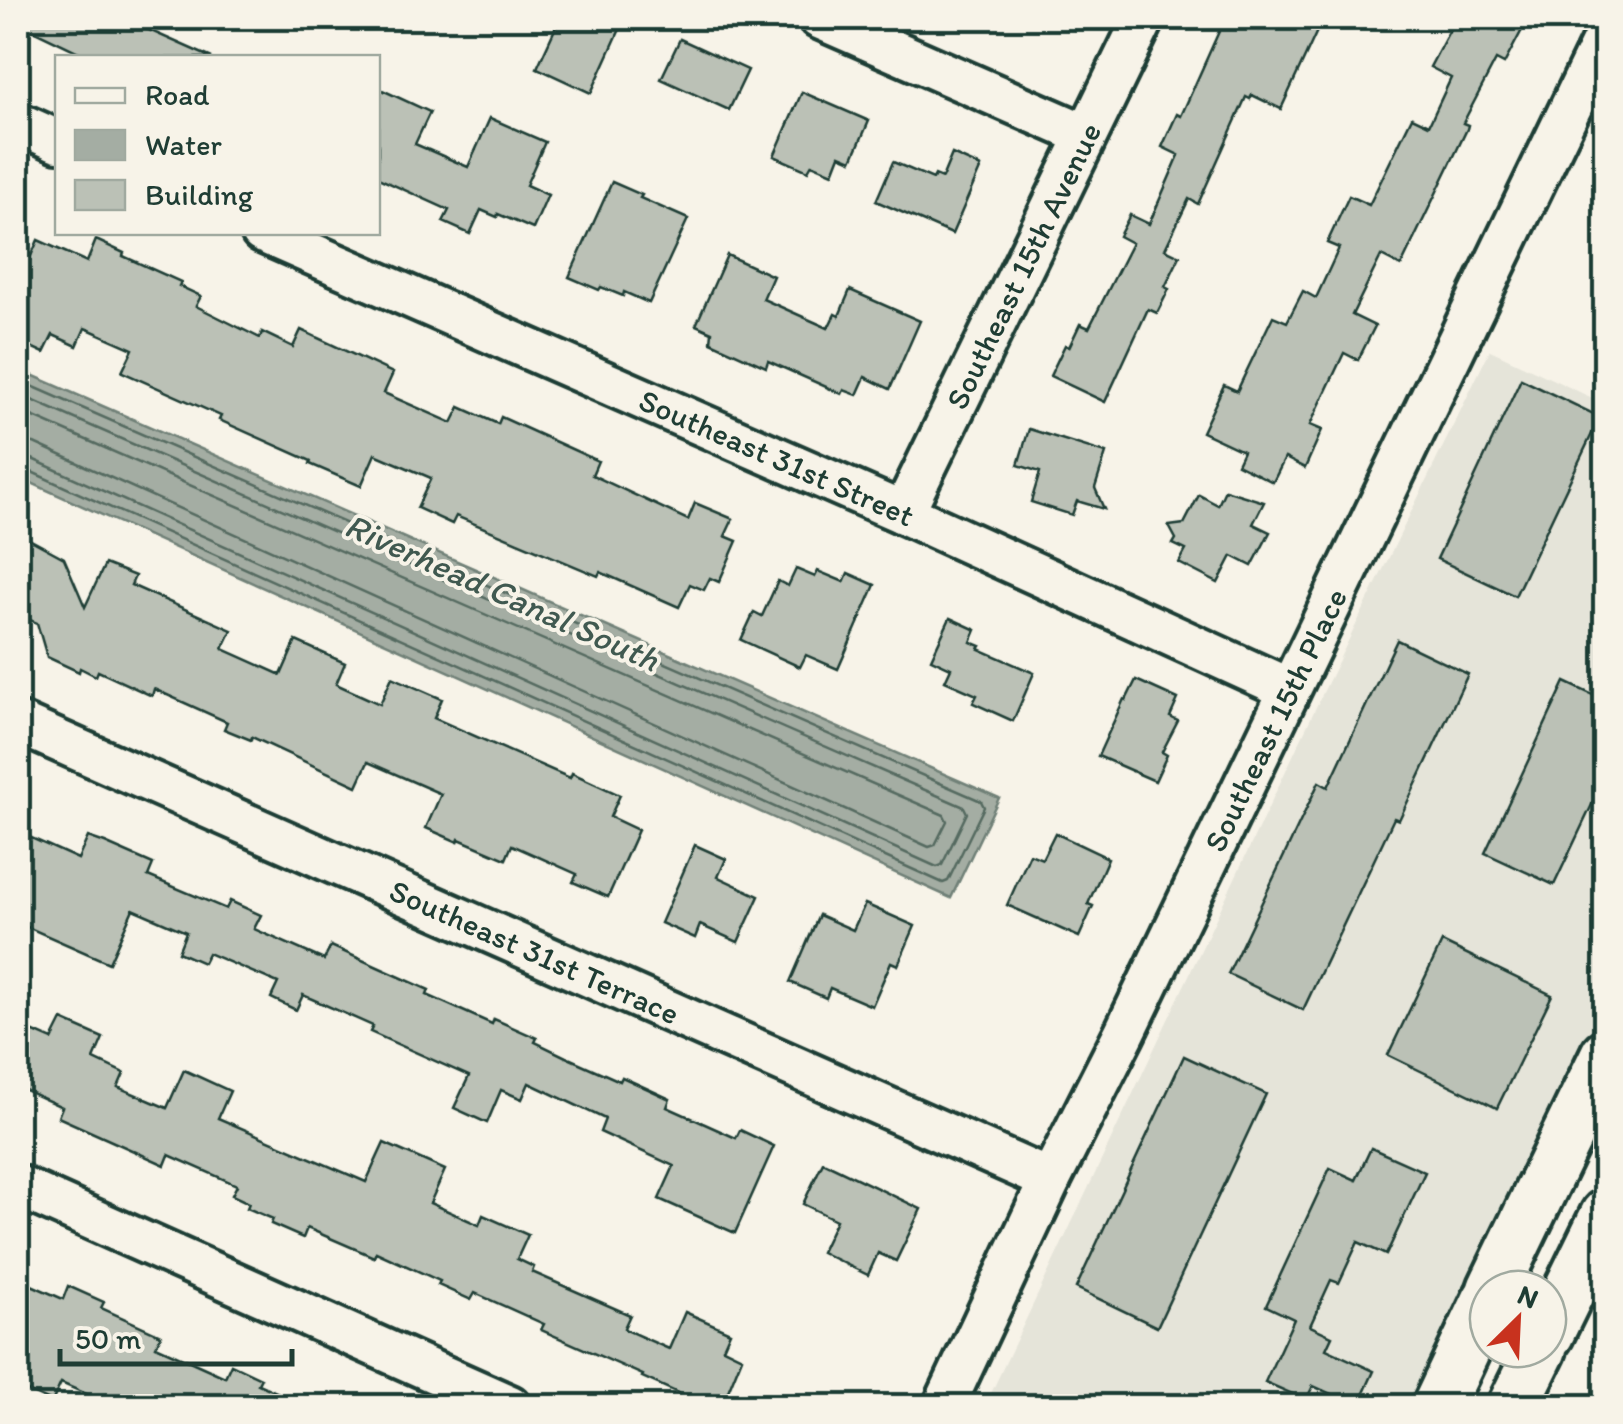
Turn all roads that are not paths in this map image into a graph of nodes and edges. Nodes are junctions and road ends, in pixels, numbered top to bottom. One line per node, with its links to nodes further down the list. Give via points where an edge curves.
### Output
1 (819, 18): 5 (street)
2 (1144, 18): 5 (street, Southeast 15th Avenue)
3 (1606, 34): 9 (street, Southeast 15th Place)
4 (18, 124): 6 (street)
5 (1086, 134): 8 (street, Southeast 15th Avenue)
6 (55, 141)
7 (269, 235): 8 (street, Southeast 31st Street)
8 (902, 513): 9 (street, Southeast 31st Street)
9 (1289, 689): 12 (street, Southeast 15th Place)
10 (18, 723): 12 (street, Southeast 31st Terrace)
11 (1606, 1055): 15 (main road)
12 (1050, 1180): 20 (street, Southeast 15th Place)
13 (18, 1186): 19 (street)
14 (1606, 1214): 16 (main road)
15 (1503, 1269)
16 (1568, 1293)
17 (1468, 1342): 21 (main road)
18 (1532, 1369): 22 (main road)
19 (510, 1406)
20 (944, 1406)
21 (1438, 1406)
22 (1514, 1406)

